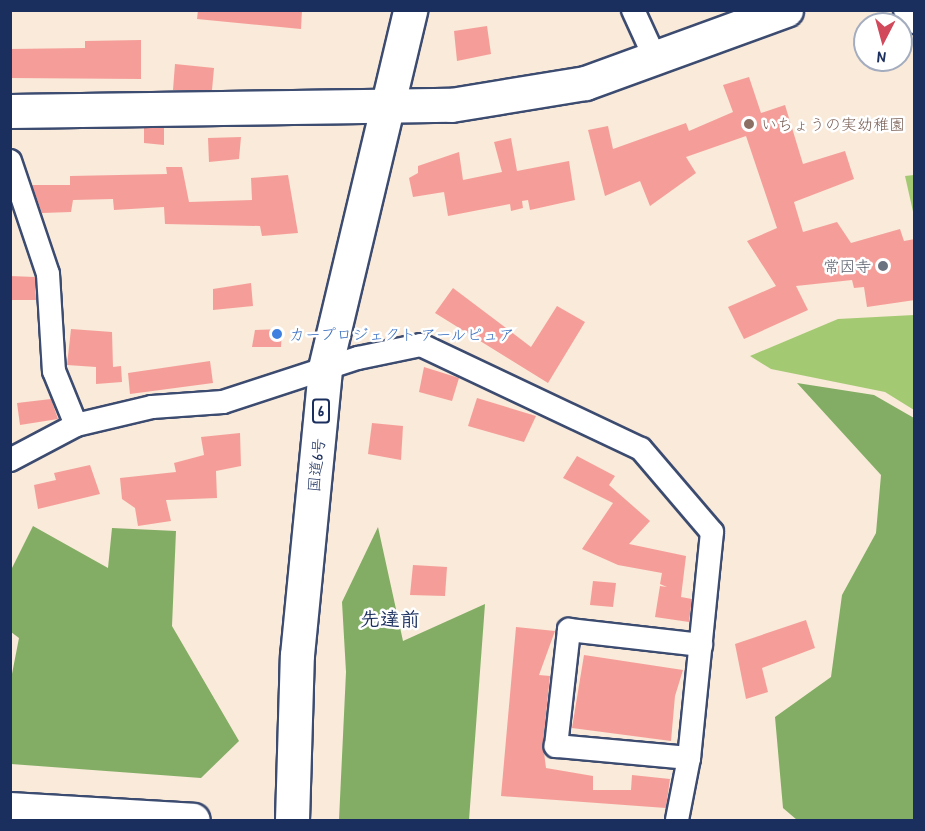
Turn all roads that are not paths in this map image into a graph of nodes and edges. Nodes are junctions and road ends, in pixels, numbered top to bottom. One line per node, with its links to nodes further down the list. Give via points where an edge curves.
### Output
1 (410, 10): 7 (main road, 国道6号 / 6)
2 (633, 10): 6 (street)
3 (786, 10): 6 (main road)
4 (906, 10): 5 (street)
5 (915, 22)
6 (655, 58): 7 (main road, via 585,83 451,105)
7 (385, 108): 8 (main road); 10 (main road, 国道6号 / 6)
8 (10, 111)
9 (10, 161): 11 (street, via 48,274 54,371)
10 (325, 368): 11 (street, via 223,402 152,407); 13 (street, via 421,345 641,450 712,531); 17 (main road, 国道6号 / 6, via 297,655)
11 (76, 424): 12 (street)
12 (10, 460)
13 (701, 645): 14 (street); 14 (street, via 569,630 557,734 556,746)
14 (689, 758): 18 (street)
15 (10, 809): 16 (main road)
16 (193, 820)
17 (292, 820)
18 (677, 820)

